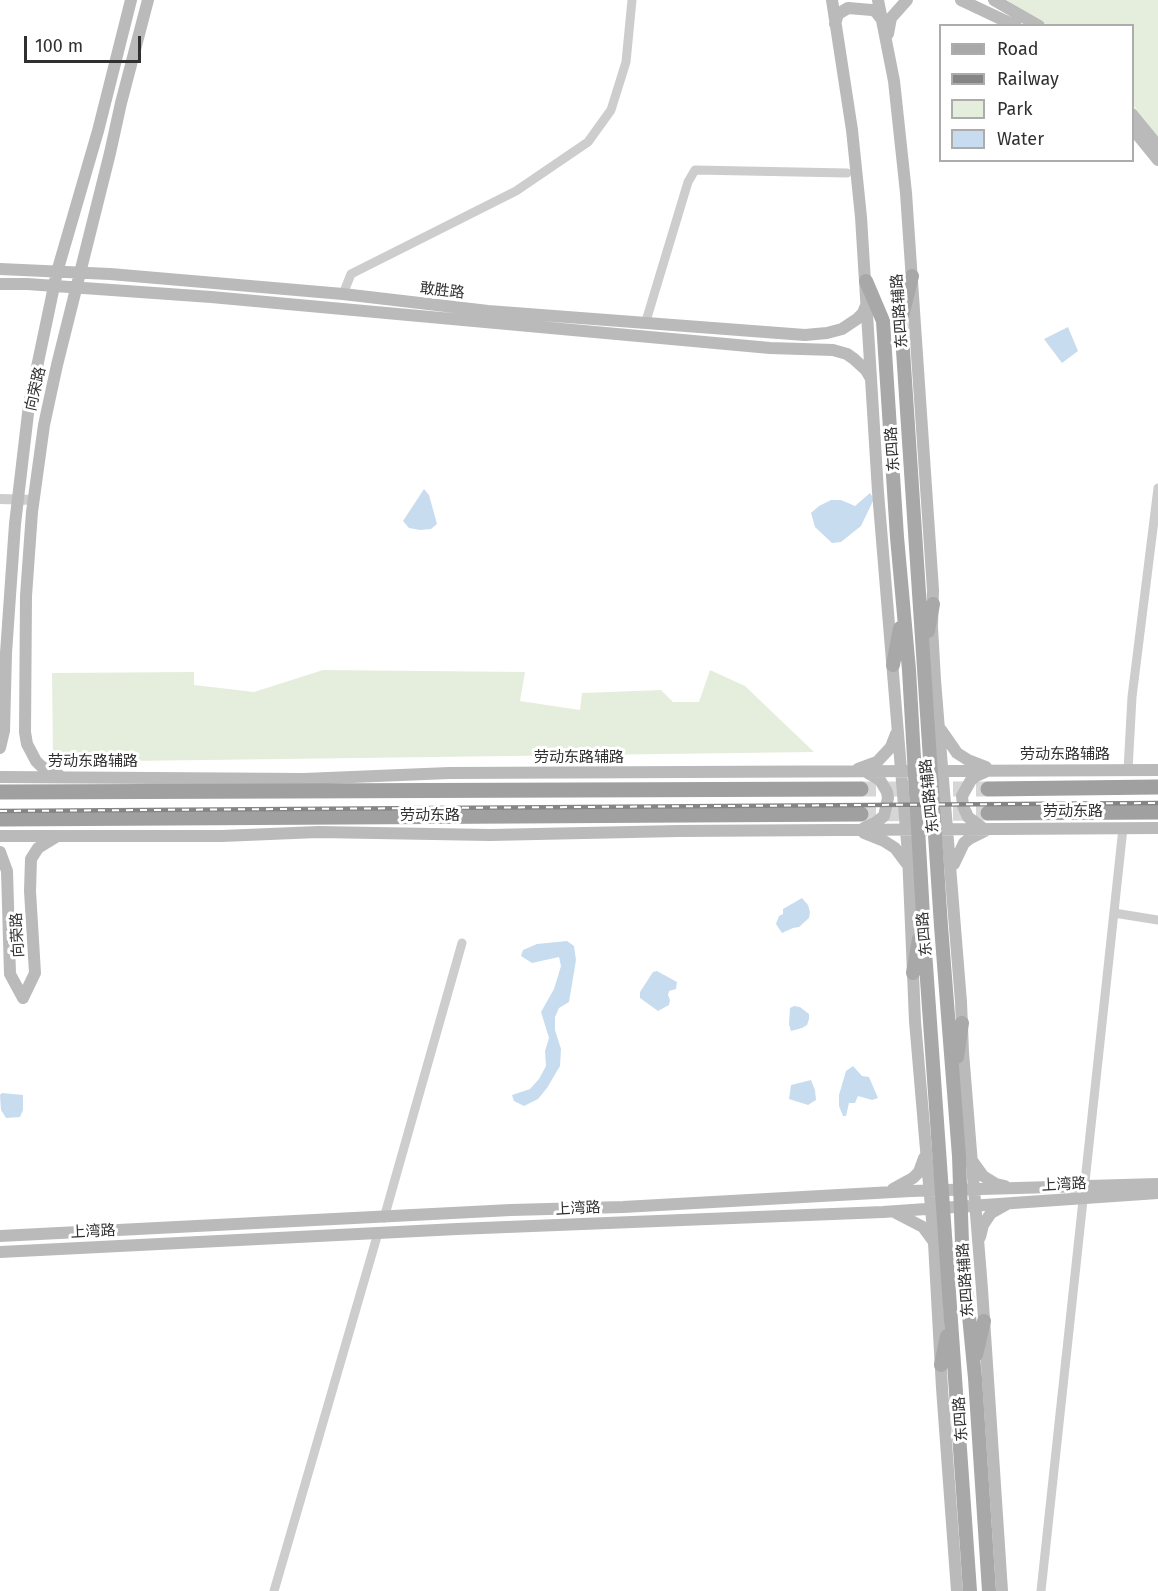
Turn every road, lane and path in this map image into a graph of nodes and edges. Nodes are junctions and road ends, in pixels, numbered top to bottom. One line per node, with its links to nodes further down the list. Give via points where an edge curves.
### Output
1 (131, 0): 20 (main road, 向荣路)
2 (148, 0): 21 (main road, 向荣路)
3 (632, 0): 27 (street, via 626,62 611,110 588,142 516,191 351,274)
4 (832, 0): 10 (main road, 东四路辅路)
5 (878, 0): 9 (main road, 东四路辅路)
6 (906, 0): 13 (main road, via 891,18)
7 (961, 0): 11 (main road)
8 (994, 0): 12 (main road)
9 (882, 21): 10 (main road, via 872,10 848,8 838,14); 13 (main road, 东四路辅路)
10 (835, 24): 23 (main road, 东四路辅路, via 856,158)
11 (1012, 24)
12 (1036, 24)
13 (888, 51): 22 (main road, 东四路辅路, via 899,122)
14 (1134, 116): 16 (main road)
15 (1134, 130): 17 (main road)
16 (1158, 146)
17 (1158, 160)
18 (847, 173): 29 (street, via 695,170)
19 (0, 269): 20 (main road, 敢胜路)
20 (57, 272): 21 (main road, 敢胜路); 25 (main road, 向荣路)
21 (80, 273): 26 (main road, 向荣路); 27 (main road, 敢胜路)
22 (912, 276): 36 (main road, 东四路辅路); 38 (main road, 东四路, via 901,320)
23 (866, 281): 28 (main road, 东四路辅路); 37 (main road, 东四路, via 883,321)
24 (0, 284): 25 (main road, 敢胜路)
25 (54, 286): 26 (main road, 敢胜路); 33 (main road, 向荣路, via 29,405)
26 (76, 288): 30 (main road, 敢胜路, via 320,306 770,348 833,350 854,359); 34 (main road, 向荣路, via 44,425)
27 (343, 294): 29 (main road, 敢胜路, via 488,311)
28 (868, 302): 29 (main road, 敢胜路, via 863,313 849,325 816,335); 30 (main road, 东四路辅路)
29 (646, 321)
30 (870, 377): 39 (main road, 东四路辅路)
31 (1158, 488): 44 (street, via 1132,697)
32 (0, 499): 33 (street)
33 (18, 502): 34 (street); 35 (street); 43 (main road, 向荣路)
34 (33, 503): 52 (main road, 向荣路, via 26,596 25,732 36,761)
35 (0, 505)
36 (933, 603): 38 (main road); 41 (main road, 东四路辅路)
37 (903, 612): 39 (main road); 42 (main road, 东四路)
38 (924, 653): 41 (main road, 东四路)
39 (893, 664): 40 (main road, 东四路辅路)
40 (897, 727): 49 (main road, via 891,747 877,762); 51 (main road, 东四路辅路)
41 (934, 728): 42 (main road, via 924,744 916,741); 46 (main road, 东四路); 48 (main road, via 968,760)
42 (912, 733): 51 (main road, 东四路)
43 (0, 748)
44 (1128, 770): 45 (main road, 劳动东路辅路); 48 (main road, 劳动东路辅路)
45 (1158, 770)
46 (937, 771): 47 (main road, 劳动东路辅路); 51 (main road, 劳动东路辅路); 65 (main road, 东四路)
47 (989, 771): 48 (main road, 劳动东路辅路); 66 (main road, via 975,776 962,796 968,817)
48 (1008, 771)
49 (844, 772): 50 (main road, 劳动东路辅路); 52 (main road, 劳动东路辅路, via 449,773 304,779)
50 (863, 772): 51 (main road, 劳动东路辅路); 61 (main road, via 880,780 888,798 884,816 875,823)
51 (908, 772): 64 (main road, 东四路)
52 (63, 776): 53 (main road, 劳动东路辅路)
53 (0, 777)
54 (1158, 787): 56 (highway, 劳动东路)
55 (861, 789): 57 (highway, 劳动东路)
56 (988, 789)
57 (0, 792)
58 (1158, 812): 59 (highway, 劳动东路)
59 (988, 813)
60 (0, 819): 61 (highway, 劳动东路)
61 (856, 824): 64 (main road); 69 (main road, via 490,835 318,832); 71 (main road, via 862,832 902,854)
62 (1123, 828): 63 (main road); 67 (main road); 74 (street)
63 (1158, 828)
64 (912, 829): 65 (main road); 71 (main road, 东四路辅路); 73 (main road, 东四路)
65 (941, 829): 66 (main road); 72 (main road, 东四路辅路); 80 (main road, 东四路)
66 (984, 829): 67 (main road)
67 (997, 829): 72 (main road, via 977,834 964,843 956,856)
68 (0, 836): 69 (main road)
69 (56, 836): 70 (main road, 向荣路, via 38,848 32,859 35,973 23,998 10,974 7,872)
70 (0, 852)
71 (909, 866): 73 (main road); 78 (main road, 东四路辅路)
72 (952, 878): 79 (main road, 东四路辅路)
73 (922, 898): 75 (main road, 东四路)
74 (1114, 914): 76 (street); 85 (street)
75 (923, 919): 78 (main road); 87 (main road, 东四路)
76 (1158, 920)
77 (462, 943): 97 (street)
78 (913, 973): 82 (main road, 东四路辅路)
79 (962, 1023): 80 (main road); 83 (main road, 东四路辅路)
80 (953, 1083): 81 (main road, 东四路)
81 (956, 1122): 83 (main road); 88 (main road, 东四路)
82 (925, 1145): 87 (main road, 东四路辅路); 89 (main road, via 919,1172 900,1186)
83 (970, 1157): 86 (main road, via 983,1176 996,1184); 88 (main road, 东四路辅路)
84 (1158, 1184): 85 (main road, 上湾路)
85 (1084, 1186): 86 (main road, 上湾路); 91 (street)
86 (1018, 1188): 88 (main road, 上湾路)
87 (936, 1190): 88 (main road, 上湾路); 89 (main road, 上湾路); 95 (main road, 东四路)
88 (967, 1190): 93 (main road, 东四路辅路); 94 (main road, 东四路)
89 (883, 1192): 97 (main road, 上湾路)
90 (1158, 1193): 91 (main road, 上湾路)
91 (1082, 1199): 92 (main road, 上湾路); 115 (street)
92 (1011, 1202): 93 (main road, 上湾路); 101 (main road, via 996,1208 987,1219)
93 (975, 1205): 94 (main road, 上湾路); 101 (main road, 东四路辅路)
94 (960, 1206): 95 (main road, 上湾路); 107 (main road, 东四路)
95 (937, 1208): 96 (main road, 上湾路); 100 (main road, 东四路辅路); 103 (main road, 东四路)
96 (883, 1212): 98 (main road, 上湾路); 100 (main road, via 915,1221)
97 (384, 1218): 99 (main road, 上湾路)
98 (378, 1233): 102 (main road, 上湾路); 109 (street)
99 (0, 1236)
100 (934, 1242): 103 (main road); 106 (main road, 东四路辅路)
101 (979, 1248): 105 (main road, 东四路辅路)
102 (0, 1252)
103 (947, 1273): 104 (main road, 东四路)
104 (951, 1319): 106 (main road); 112 (main road, 东四路)
105 (984, 1321): 107 (main road); 114 (main road, 东四路辅路)
106 (941, 1365): 108 (main road, 东四路辅路)
107 (974, 1366): 113 (main road, 东四路)
108 (955, 1575): 110 (street); 111 (main road, 东四路辅路)
109 (274, 1591)
110 (951, 1591)
111 (957, 1591)
112 (970, 1591)
113 (988, 1591)
114 (1002, 1591)
115 (1041, 1591)

